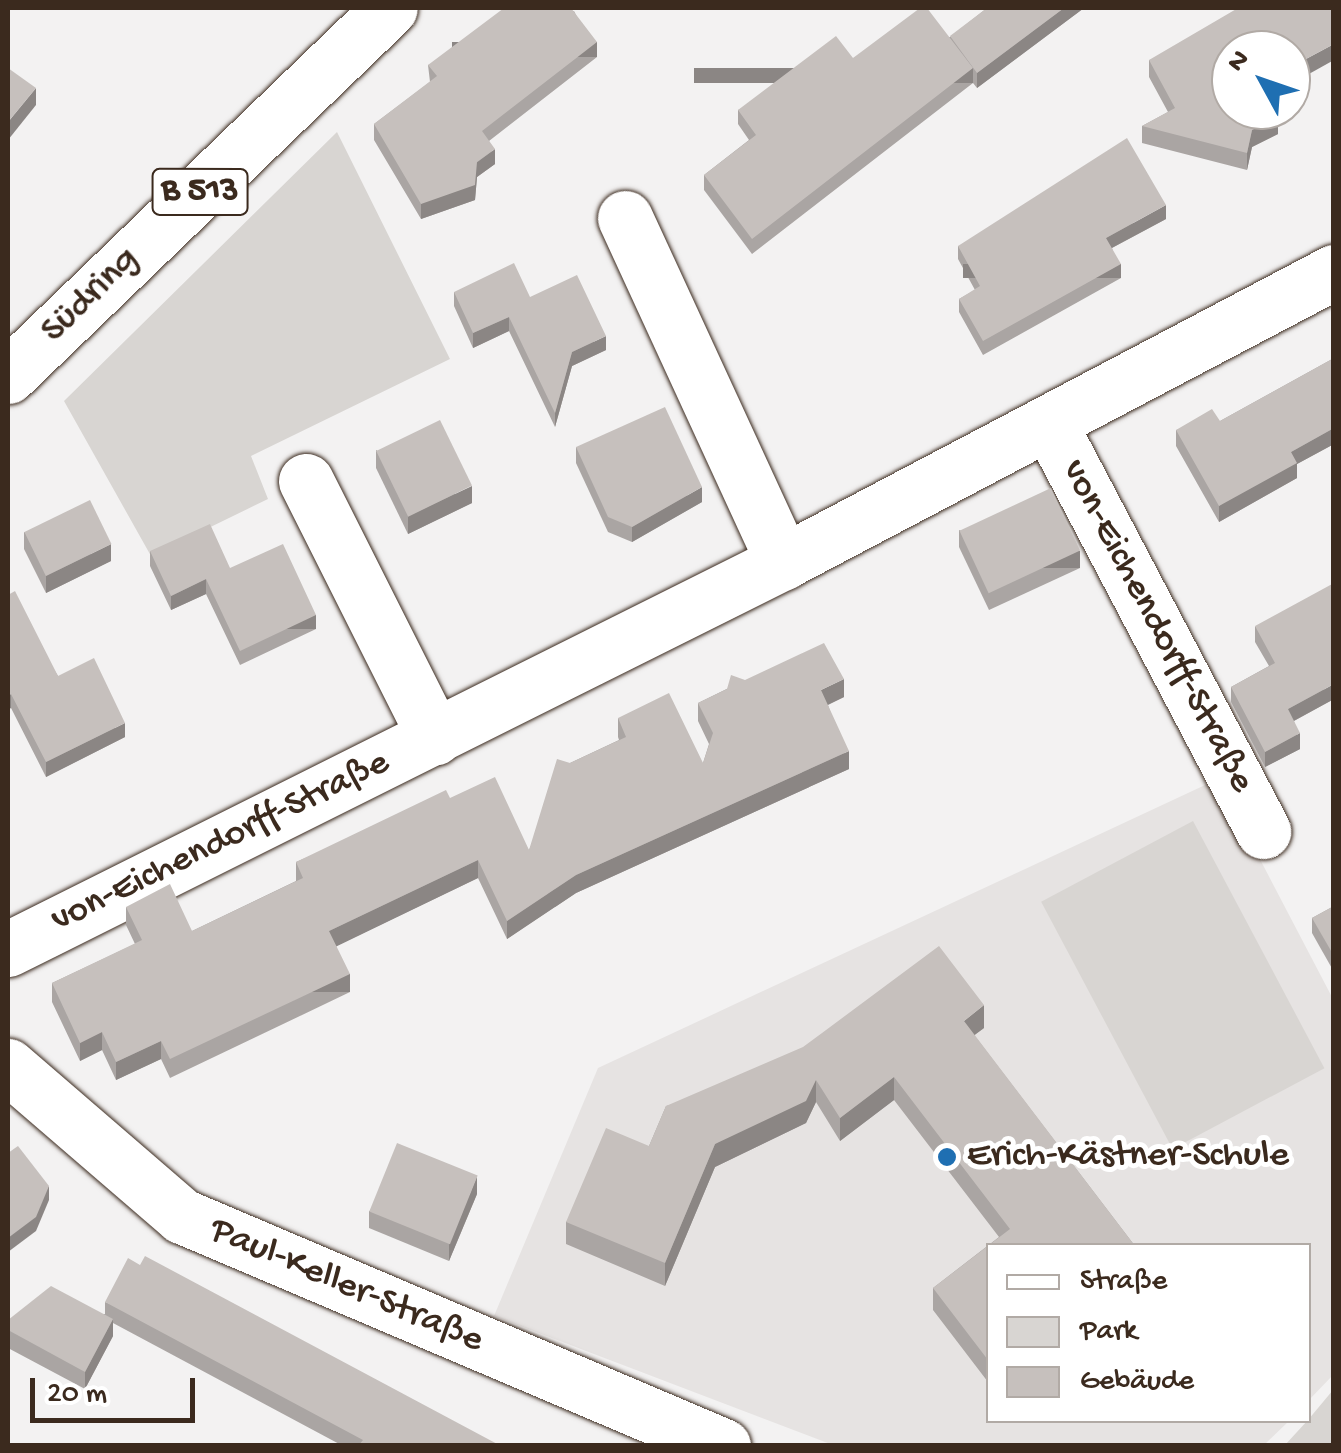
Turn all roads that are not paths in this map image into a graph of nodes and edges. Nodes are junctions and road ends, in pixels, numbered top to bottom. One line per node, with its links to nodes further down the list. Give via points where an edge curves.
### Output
1 (390, 8): 4 (street, Südring / B 513)
2 (626, 218): 7 (street)
3 (1334, 272): 5 (street, von-Eichendorff-Straße)
4 (8, 376)
5 (1049, 423): 7 (street, von-Eichendorff-Straße); 9 (street, von-Eichendorff-Straße)
6 (306, 480): 8 (street, von-Eichendorff-Straße)
7 (783, 562): 8 (street, von-Eichendorff-Straße)
8 (435, 738): 10 (street, von-Eichendorff-Straße)
9 (1263, 832)
10 (8, 949)
11 (8, 1066): 12 (street, Paul-Keller-Straße, via 182,1216)
12 (723, 1446)

